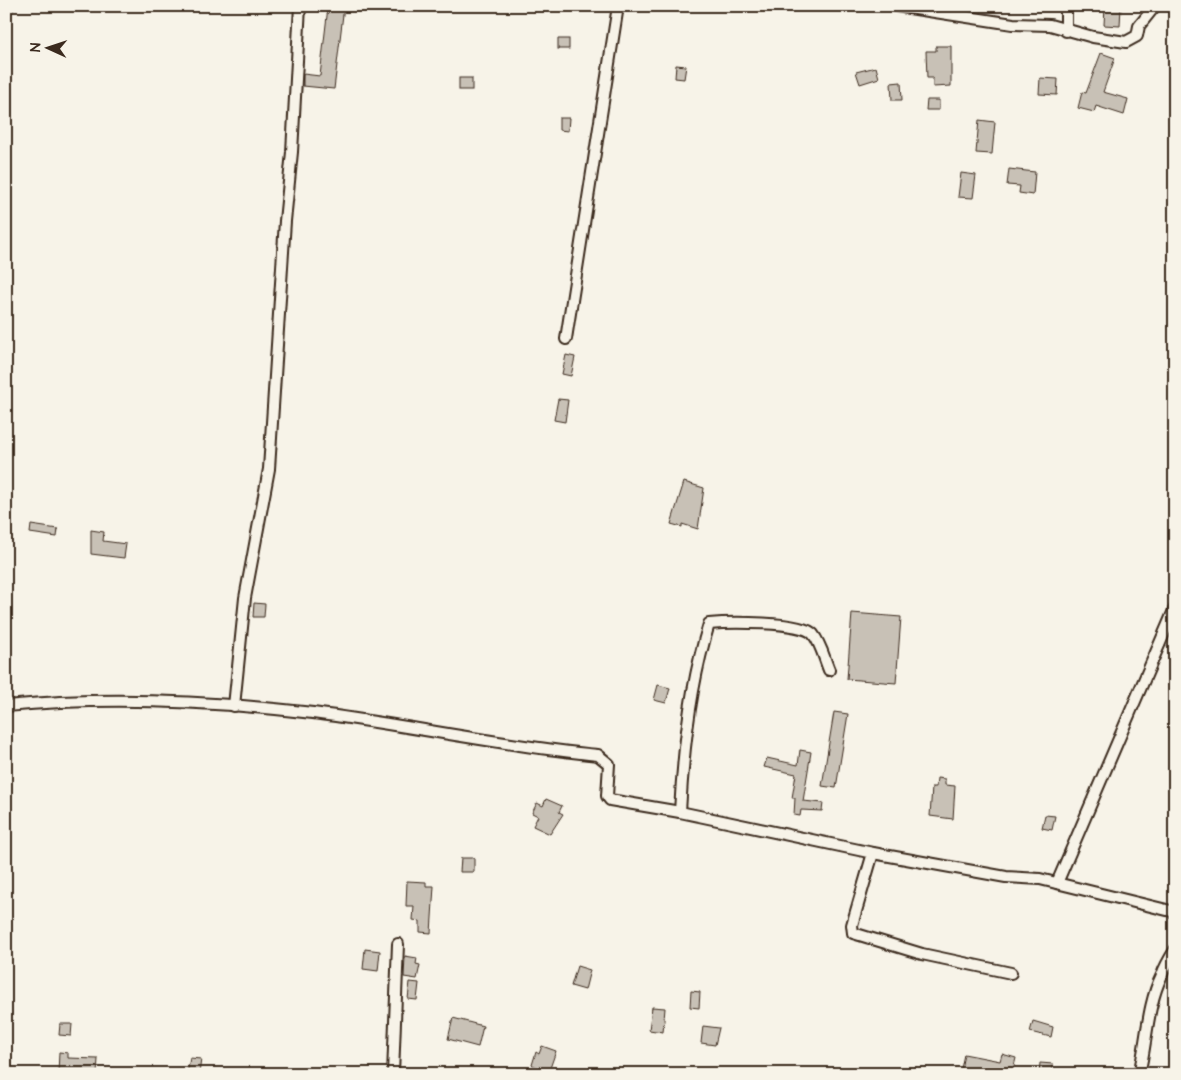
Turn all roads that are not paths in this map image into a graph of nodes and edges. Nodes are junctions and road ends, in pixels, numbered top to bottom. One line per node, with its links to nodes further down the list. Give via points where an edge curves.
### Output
1 (300, 6): 11 (street, via 269,469 245,598)
2 (618, 6): 7 (street)
3 (896, 6): 6 (street, via 1012,24 1050,25)
4 (1066, 6): 6 (street)
5 (1155, 6): 6 (street, via 1139,26 1137,36 1126,42)
6 (1066, 31)
7 (566, 339)
8 (1175, 608): 14 (street)
9 (829, 670): 12 (street, via 812,633 800,627 725,622 709,624 693,697)
10 (6, 706): 11 (street, via 134,700)
11 (234, 706): 12 (street, via 314,713 463,738 598,755 609,764 606,796 610,800)
12 (680, 812): 13 (street)
13 (874, 853): 14 (street); 18 (street, via 852,925 853,934 922,954)
14 (1057, 883): 15 (street)
15 (1175, 912)
16 (398, 944): 19 (street)
17 (1175, 950): 20 (street, via 1161,976)
18 (1011, 973)
19 (393, 1074)
20 (1138, 1074)

